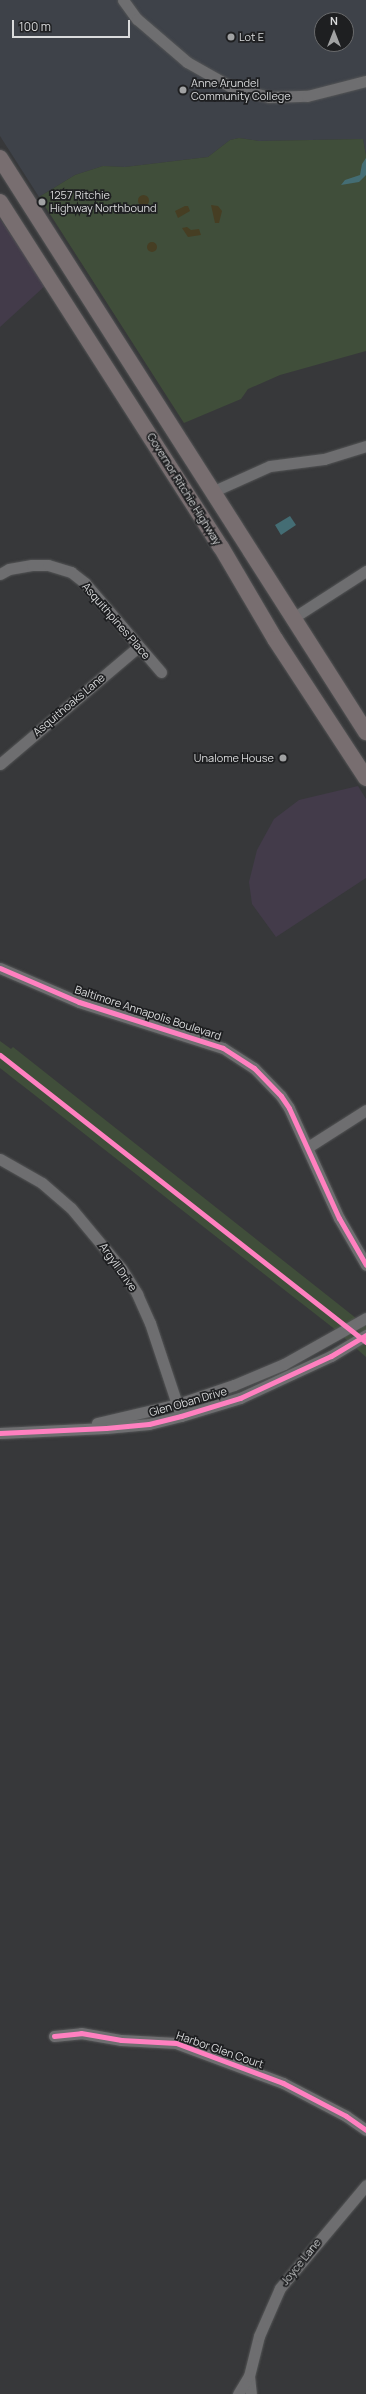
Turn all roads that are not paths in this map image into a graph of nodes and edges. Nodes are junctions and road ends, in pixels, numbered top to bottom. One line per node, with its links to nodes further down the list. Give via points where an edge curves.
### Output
1 (123, 0): 2 (street, via 137,19 187,62 233,88 269,97 307,96)
2 (366, 81)
3 (0, 158): 6 (highway, Governor Ritchie Highway)
4 (0, 202): 8 (highway, Governor Ritchie Highway)
5 (366, 446): 6 (street, via 324,459 270,466)
6 (214, 491): 7 (highway, Governor Ritchie Highway)
7 (240, 536): 8 (highway); 11 (highway, Governor Ritchie Highway)
8 (221, 547): 16 (highway, Governor Ritchie Highway, via 275,639)
9 (366, 571): 11 (street)
10 (0, 574): 12 (street, Asquithpines Place, via 9,568 32,565 48,565 71,572 85,583)
11 (293, 618): 14 (highway, Governor Ritchie Highway)
12 (138, 647): 13 (street, Asquithpines Place); 15 (street, Asquithoaks Lane)
13 (161, 672)
14 (366, 732)
15 (0, 764)
16 (366, 778)
17 (0, 968): 19 (street, Baltimore Annapolis Boulevard, via 79,1002 223,1048 254,1068 281,1096)
18 (366, 1110): 19 (street)
19 (308, 1147): 21 (street, Baltimore Annapolis Boulevard, via 339,1218)
20 (0, 1158): 28 (street, Argyll Drive, via 42,1183 71,1208 121,1268 150,1323)
21 (366, 1264)
22 (366, 1318): 24 (street, Glen Oban Drive)
23 (366, 1336): 25 (street, Glen Oban Drive)
24 (284, 1364): 25 (street); 26 (street, Glen Oban Drive)
25 (288, 1376): 27 (street, Glen Oban Drive)
26 (234, 1385): 27 (street); 28 (street, Glen Oban Drive)
27 (240, 1398): 29 (street, Glen Oban Drive)
28 (178, 1404): 29 (street, Argyll Drive); 30 (street, Glen Oban Drive)
29 (182, 1416): 30 (street, Glen Oban Drive, via 149,1424)
30 (71, 1429): 31 (street, Glen Oban Drive)
31 (0, 1433)
32 (54, 2036): 33 (street, Harbor Glen Court, via 81,2033 121,2040 176,2043 283,2083 346,2116)
33 (366, 2130)
34 (366, 2185): 35 (street, Joyce Lane, via 280,2288 259,2336)
35 (249, 2376): 36 (street, Joyce Lane); 37 (street)
36 (238, 2394)
37 (251, 2394)

